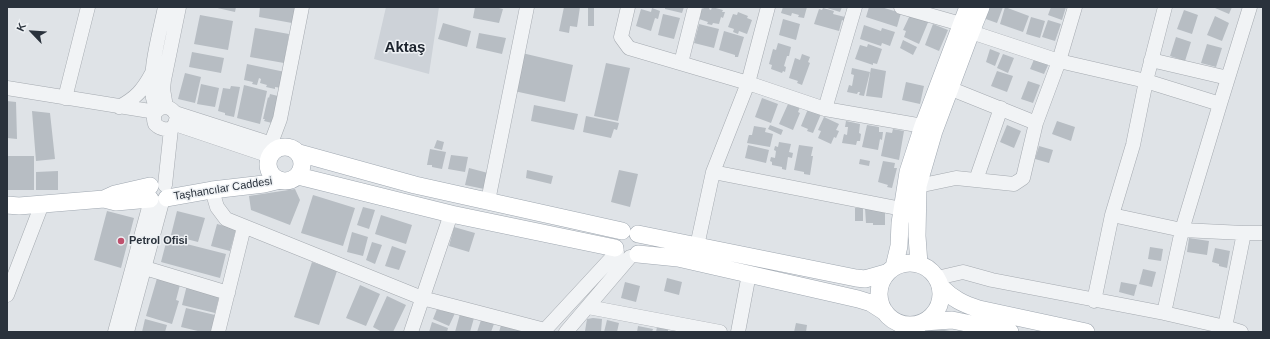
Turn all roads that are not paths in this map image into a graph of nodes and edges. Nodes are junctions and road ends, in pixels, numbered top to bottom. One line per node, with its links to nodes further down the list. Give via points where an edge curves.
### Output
1 (88, 7): 27 (street)
2 (165, 7): 20 (street)
3 (179, 7): 32 (street, via 164,80)
4 (302, 7): 36 (street)
5 (527, 7): 43 (street)
6 (628, 7): 19 (street, via 621,37 629,48)
7 (695, 7): 19 (street)
8 (768, 7): 23 (street)
9 (855, 7): 31 (street)
10 (901, 7): 16 (street)
11 (968, 7): 16 (main road)
12 (981, 7): 16 (main road)
13 (1075, 7): 18 (street)
14 (1165, 7): 17 (street)
15 (1250, 7): 21 (street)
16 (966, 28): 18 (street); 25 (main road); 34 (main road)
17 (1151, 60): 21 (street); 22 (street)
18 (1058, 61): 22 (street); 33 (street)
19 (681, 63): 23 (street)
20 (154, 70): 29 (street, via 137,96); 32 (street, via 153,99)
21 (1228, 78): 28 (street)
22 (1146, 81): 28 (street); 48 (street, via 1133,145)
23 (748, 84): 31 (street); 37 (street)
24 (7, 88): 27 (street)
25 (949, 88): 30 (street); 40 (main road)
26 (7, 96): 32 (street)
27 (65, 98): 29 (street)
28 (1220, 104): 50 (street)
29 (119, 107): 32 (street)
30 (1001, 108): 33 (street); 39 (street)
31 (825, 109): 34 (street)
32 (164, 118): 36 (street); 42 (street)
33 (1036, 123): 39 (street, via 1023,178 1014,184)
34 (923, 126): 46 (main road, via 908,172)
35 (299, 153): 36 (main road, via 291,147); 38 (main road, via 303,162); 43 (main road)
36 (274, 159): 38 (main road, via 289,180); 41 (main road, Taşhancılar Caddesi, via 248,186); 42 (main road, Taşhancılar Caddesi, via 255,176)
37 (713, 172): 46 (street); 54 (street)
38 (298, 176): 47 (main road)
39 (976, 180): 40 (street, via 956,178)
40 (918, 186): 56 (main road)
41 (212, 190): 42 (main road, Taşhancılar Caddesi); 49 (street, via 217,206 226,220)
42 (159, 193): 44 (main road, via 115,194 104,199); 57 (street); 71 (street)
43 (488, 201): 51 (main road)
44 (42, 204): 45 (main road); 62 (street)
45 (7, 205)
46 (902, 209): 58 (main road, via 899,246)
47 (451, 214): 55 (main road); 63 (street)
48 (1112, 215): 50 (street); 64 (street)
49 (244, 226): 61 (street); 63 (street)
50 (1182, 230): 52 (street); 66 (street)
51 (630, 233): 54 (main road); 55 (main road, via 616,237 614,241); 55 (main road, via 642,242 640,250)
52 (1244, 233): 53 (street); 69 (street)
53 (1263, 233)
54 (697, 246): 58 (main road, via 856,278 865,279)
55 (625, 253): 59 (main road, via 678,258); 65 (street); 70 (street)
56 (919, 264): 58 (main road, via 903,263); 60 (main road, via 931,270)
57 (145, 268): 61 (street); 72 (street)
58 (890, 270): 67 (main road, via 881,282 879,292 880,302)
59 (749, 274): 67 (main road, via 871,303); 77 (street)
60 (939, 283): 64 (street, via 963,272); 68 (main road, via 939,307); 79 (main road, via 950,296 979,309)
61 (228, 293): 73 (street)
62 (7, 295)
63 (422, 298): 70 (street); 74 (street)
64 (1094, 301): 66 (street)
65 (588, 307): 75 (street); 76 (street)
66 (1164, 314): 69 (street)
67 (889, 321): 68 (main road)
68 (918, 326): 78 (main road, via 952,320)
69 (1225, 327): 80 (street)
70 (544, 331)
71 (115, 332)
72 (127, 332)
73 (218, 332)
74 (411, 332)
75 (566, 332)
76 (720, 332)
77 (738, 332)
78 (1010, 332)
79 (1086, 332)
80 (1241, 332)

